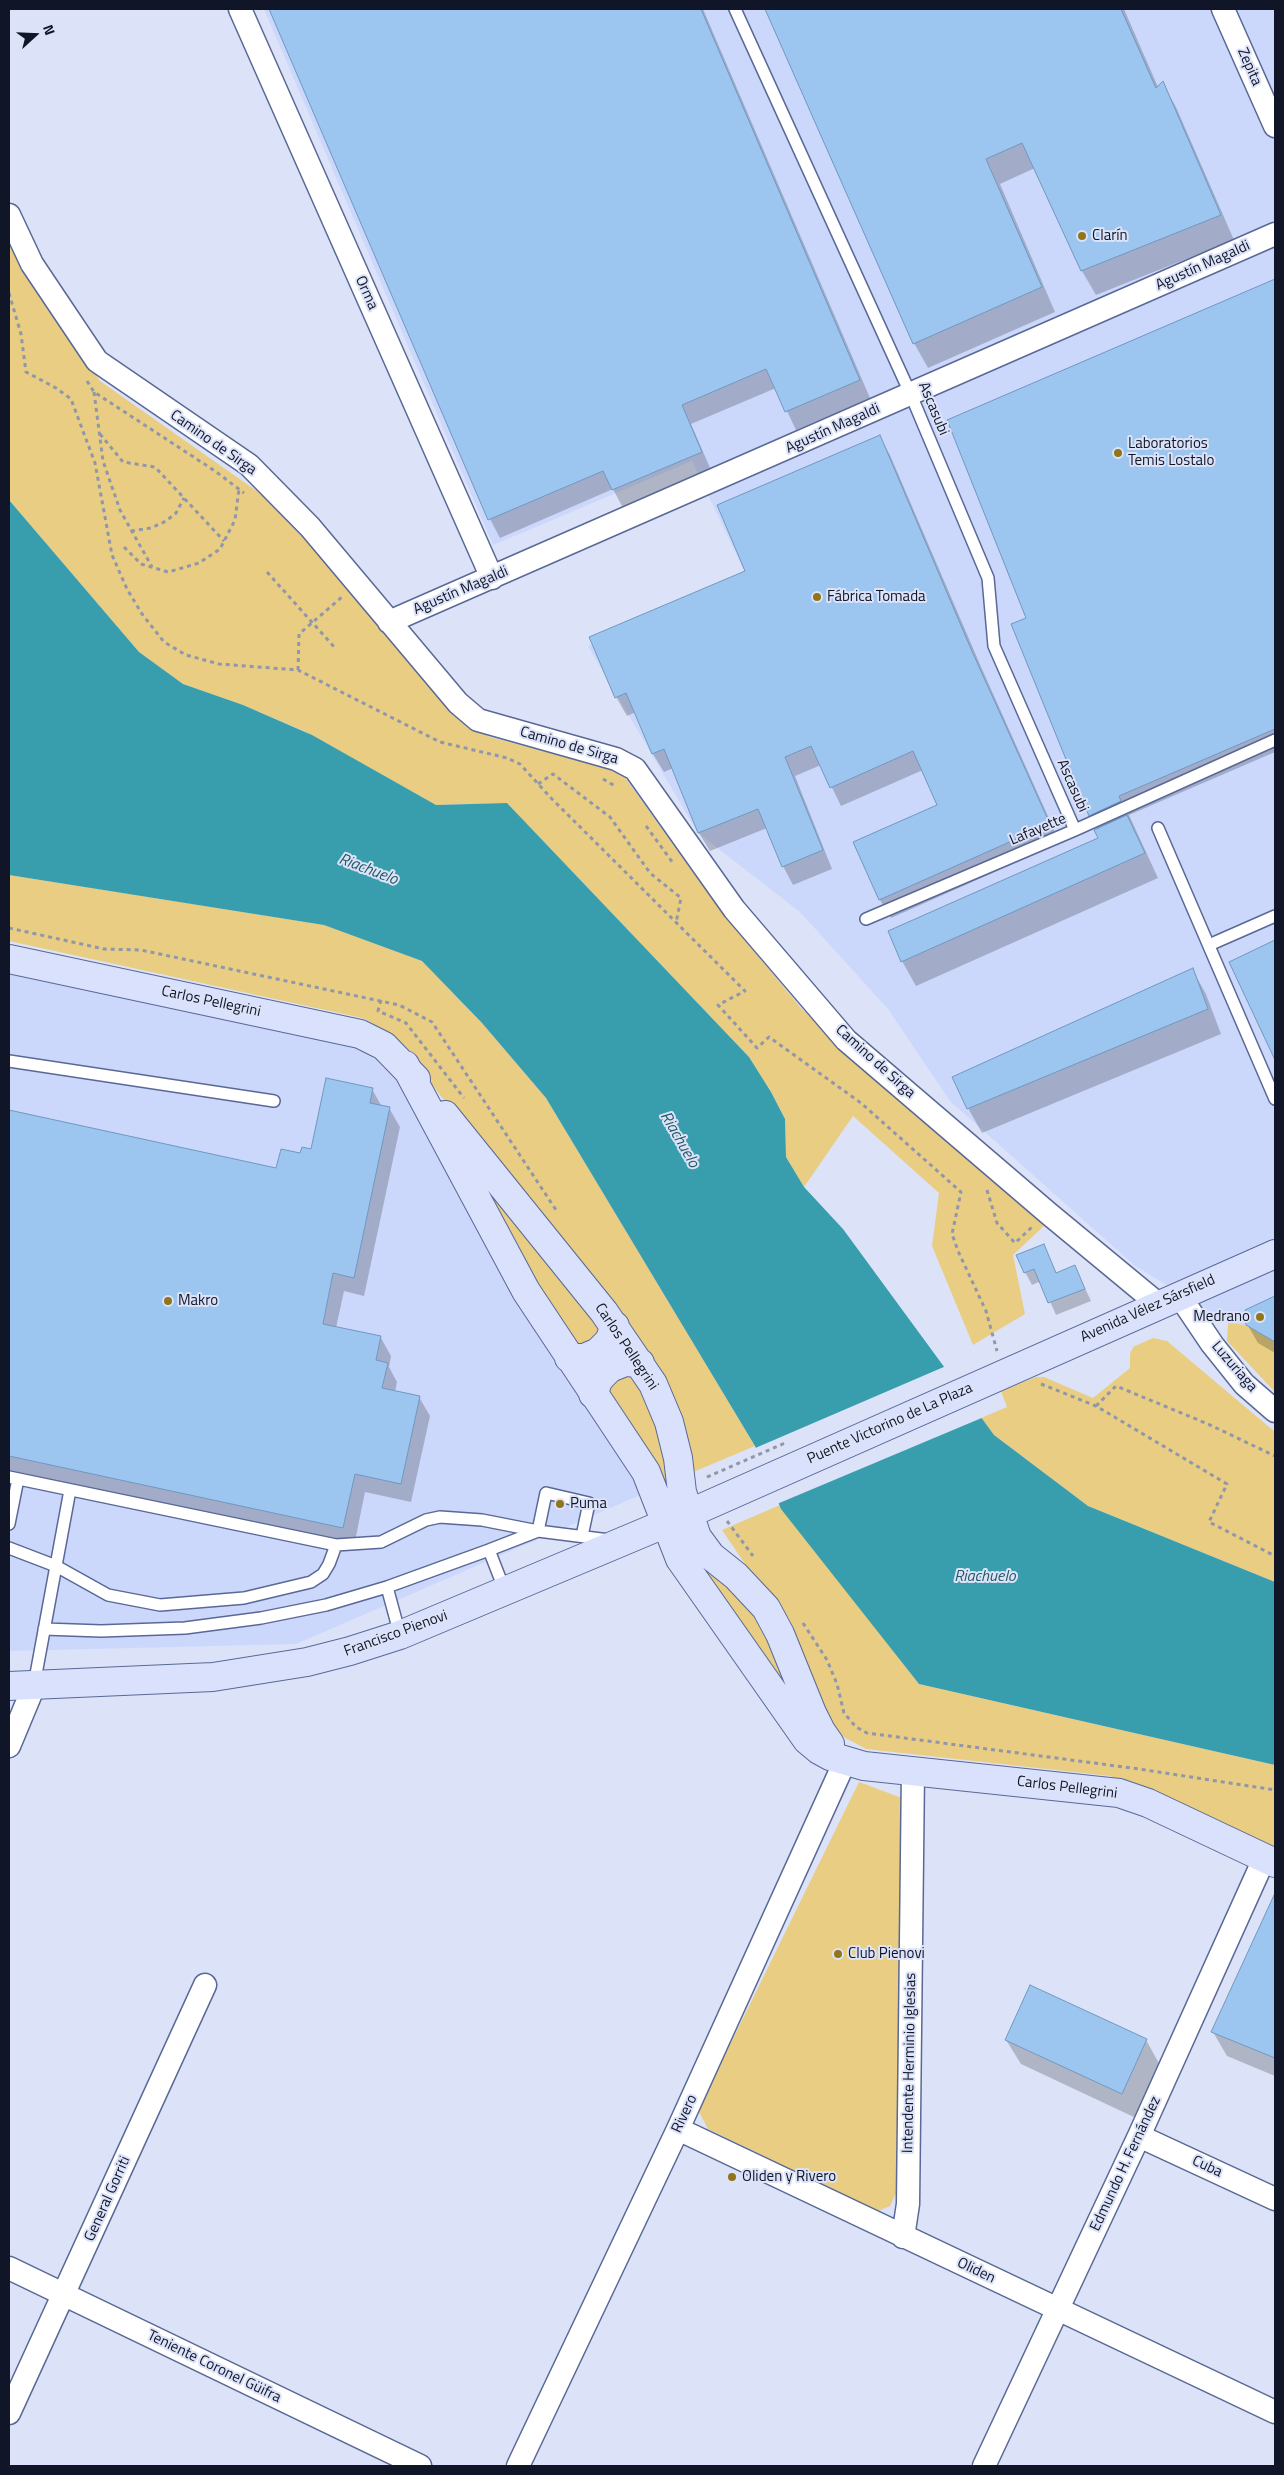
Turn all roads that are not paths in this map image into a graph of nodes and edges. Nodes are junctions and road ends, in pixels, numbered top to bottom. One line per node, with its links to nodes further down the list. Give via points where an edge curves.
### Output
1 (240, 9): 8 (street, Orma)
2 (734, 9): 7 (lane, Ascasubi)
3 (1223, 9): 4 (street, Zepita)
4 (1275, 126)
5 (9, 215): 9 (street, Camino de Sirga, via 32,264 97,361 249,465 310,527)
6 (1275, 234): 7 (street, Agustín Magaldi)
7 (911, 395): 8 (street, Agustín Magaldi); 12 (lane, Ascasubi, via 988,578 994,646)
8 (492, 578): 9 (street, Agustín Magaldi)
9 (389, 622): 22 (street, Camino de Sirga, via 458,702 478,720 616,759 635,769 734,909 846,1040 1048,1213)
10 (1275, 740): 12 (lane, Lafayette)
11 (1158, 828): 15 (lane)
12 (1075, 830): 14 (lane, Lafayette)
13 (1275, 916): 15 (lane)
14 (866, 919)
15 (1209, 945): 19 (lane)
16 (9, 959): 18 (street, Carlos Pellegrini, via 360,1034 384,1046)
17 (9, 1061): 20 (lane)
18 (405, 1066): 23 (street, Carlos Pellegrini); 24 (street, Carlos Pellegrini, via 526,1291)
19 (1275, 1099)
20 (274, 1101)
21 (1275, 1254): 22 (street, Avenida Vélez Sársfield)
22 (1169, 1300): 26 (street, Avenida Vélez Sársfield); 28 (street, Luzuriaga, via 1212,1344 1244,1384)
23 (615, 1326): 24 (street, via 609,1341 598,1352 584,1358); 25 (street, Carlos Pellegrini)
24 (569, 1358): 27 (street, Carlos Pellegrini)
25 (640, 1364): 27 (street, via 625,1362 610,1368 599,1379); 32 (street, Carlos Pellegrini, via 653,1384 669,1422 678,1458 682,1492)
26 (1030, 1374): 30 (street, Puente Victorino de La Plaza)
27 (593, 1394): 32 (street, Carlos Pellegrini)
28 (1275, 1411)
29 (13, 1478): 31 (lane); 33 (lane)
30 (758, 1482): 32 (street, Francisco Pienovi)
31 (70, 1490): 37 (lane); 40 (lane)
32 (677, 1518): 36 (street, Francisco Pienovi); 43 (street, Carlos Pellegrini, via 703,1547 758,1597); 46 (street, Carlos Pellegrini, via 680,1559)
33 (9, 1524)
34 (538, 1531): 35 (lane); 35 (lane, via 546,1493 589,1503); 37 (lane, via 440,1516 381,1542); 39 (lane)
35 (582, 1536): 36 (lane)
36 (621, 1541): 42 (street, Francisco Pienovi)
37 (336, 1545): 40 (lane, via 323,1574 311,1582 244,1598 190,1604 160,1604 108,1595)
38 (9, 1548): 40 (lane)
39 (489, 1550): 41 (lane); 42 (lane)
40 (56, 1566): 44 (lane)
41 (387, 1587): 44 (lane, via 261,1618 185,1628); 45 (lane)
42 (505, 1592): 45 (street, Francisco Pienovi)
43 (772, 1617): 46 (street, via 766,1636 756,1642); 49 (street, Carlos Pellegrini, via 821,1731)
44 (44, 1629): 47 (lane)
45 (400, 1635): 47 (street, Francisco Pienovi, via 350,1651 252,1671 172,1680)
46 (736, 1636): 49 (street, Carlos Pellegrini, via 807,1740 830,1756)
47 (21, 1686): 48 (street)
48 (9, 1746)
49 (846, 1759): 50 (street, Carlos Pellegrini, via 864,1766); 53 (street, Rivero)
50 (913, 1770): 51 (street, Carlos Pellegrini, via 1119,1793 1148,1803); 56 (street, Intendente Herminio Iglesias, via 908,2204)
51 (1270, 1861): 54 (street, Edmundo H. Fernández)
52 (205, 1985): 58 (street, General Gorriti)
53 (678, 2129): 56 (street, Oliden); 63 (street, Rivero)
54 (1139, 2136): 55 (street, Cuba); 59 (street, Edmundo H. Fernández)
55 (1275, 2198)
56 (903, 2236): 59 (street, Oliden)
57 (9, 2268): 58 (street, Teniente Coronel Güifra)
58 (64, 2295): 61 (street, General Gorriti); 62 (street, Teniente Coronel Güifra)
59 (1057, 2310): 60 (street, Oliden); 64 (street, Edmundo H. Fernández)
60 (1275, 2412)
61 (9, 2413)
62 (420, 2466)
63 (518, 2466)
64 (984, 2466)

